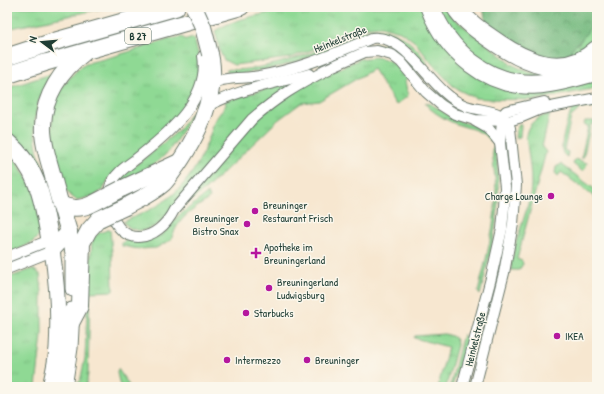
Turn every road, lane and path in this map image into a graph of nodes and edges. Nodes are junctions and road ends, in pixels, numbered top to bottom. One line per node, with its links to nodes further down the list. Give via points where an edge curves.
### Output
1 (176, 7): 6 (highway, B 27)
2 (194, 7): 11 (main road, bridge, via 203,27)
3 (241, 7): 8 (main road, B 27)
4 (430, 7): 14 (highway, via 443,34 460,54 485,73 502,80 536,84 556,82)
5 (456, 7): 9 (highway, via 498,44 535,63 552,66 570,65 586,59)
6 (56, 41): 7 (highway, via 32,39); 10 (highway, B 27)
7 (7, 46)
8 (88, 50): 12 (main road, B 27); 25 (main road, via 58,80 49,96 44,114 44,138)
9 (597, 50)
10 (7, 57)
11 (208, 59): 16 (main road); 19 (street, via 202,75)
12 (44, 63): 15 (highway, B 27)
13 (329, 68): 19 (street, Heinkelstraße); 19 (street, via 296,86 252,119 174,210 162,228 144,237 133,237 125,233 112,217 109,203 112,182 124,168 167,134 184,115); 20 (street, Heinkelstraße, via 365,52 377,51 388,54 401,62 441,106 455,114)
14 (597, 71)
15 (7, 75)
16 (217, 82): 19 (main road); 21 (street, Heinkelstraße, via 275,74 302,67 377,37 394,43 408,52 435,84 452,99 470,108 494,112)
17 (597, 93): 21 (street, Heinkelstraße, via 506,111)
18 (597, 98): 21 (street, Heinkelstraße, via 541,109 522,118)
19 (201, 102): 24 (main road, via 192,140)
20 (475, 120): 21 (street, Heinkelstraße); 23 (street, Heinkelstraße, via 489,129)
21 (504, 120): 23 (street, Heinkelstraße); 32 (street, Heinkelstraße, via 510,128 516,201)
22 (7, 142): 28 (highway, via 18,152 35,178 42,198)
23 (500, 143): 31 (street, Heinkelstraße, via 505,187 504,208)
24 (180, 161): 25 (main road, bridge, via 86,207 69,208); 26 (main road, bridge, via 164,182 149,194)
25 (60, 204): 27 (main road)
26 (99, 219): 27 (main road); 33 (main road, via 82,243 80,306)
27 (68, 232): 28 (main road); 33 (main road, via 73,260)
28 (51, 245): 29 (street); 30 (street, via 47,253); 34 (main road, via 57,307 57,348)
29 (7, 258)
30 (7, 269)
31 (493, 270): 32 (street); 36 (street, Heinkelstraße)
32 (504, 273): 37 (street, Heinkelstraße)
33 (71, 323): 35 (main road)
34 (50, 387)
35 (64, 387)
36 (462, 387)
37 (475, 387)

